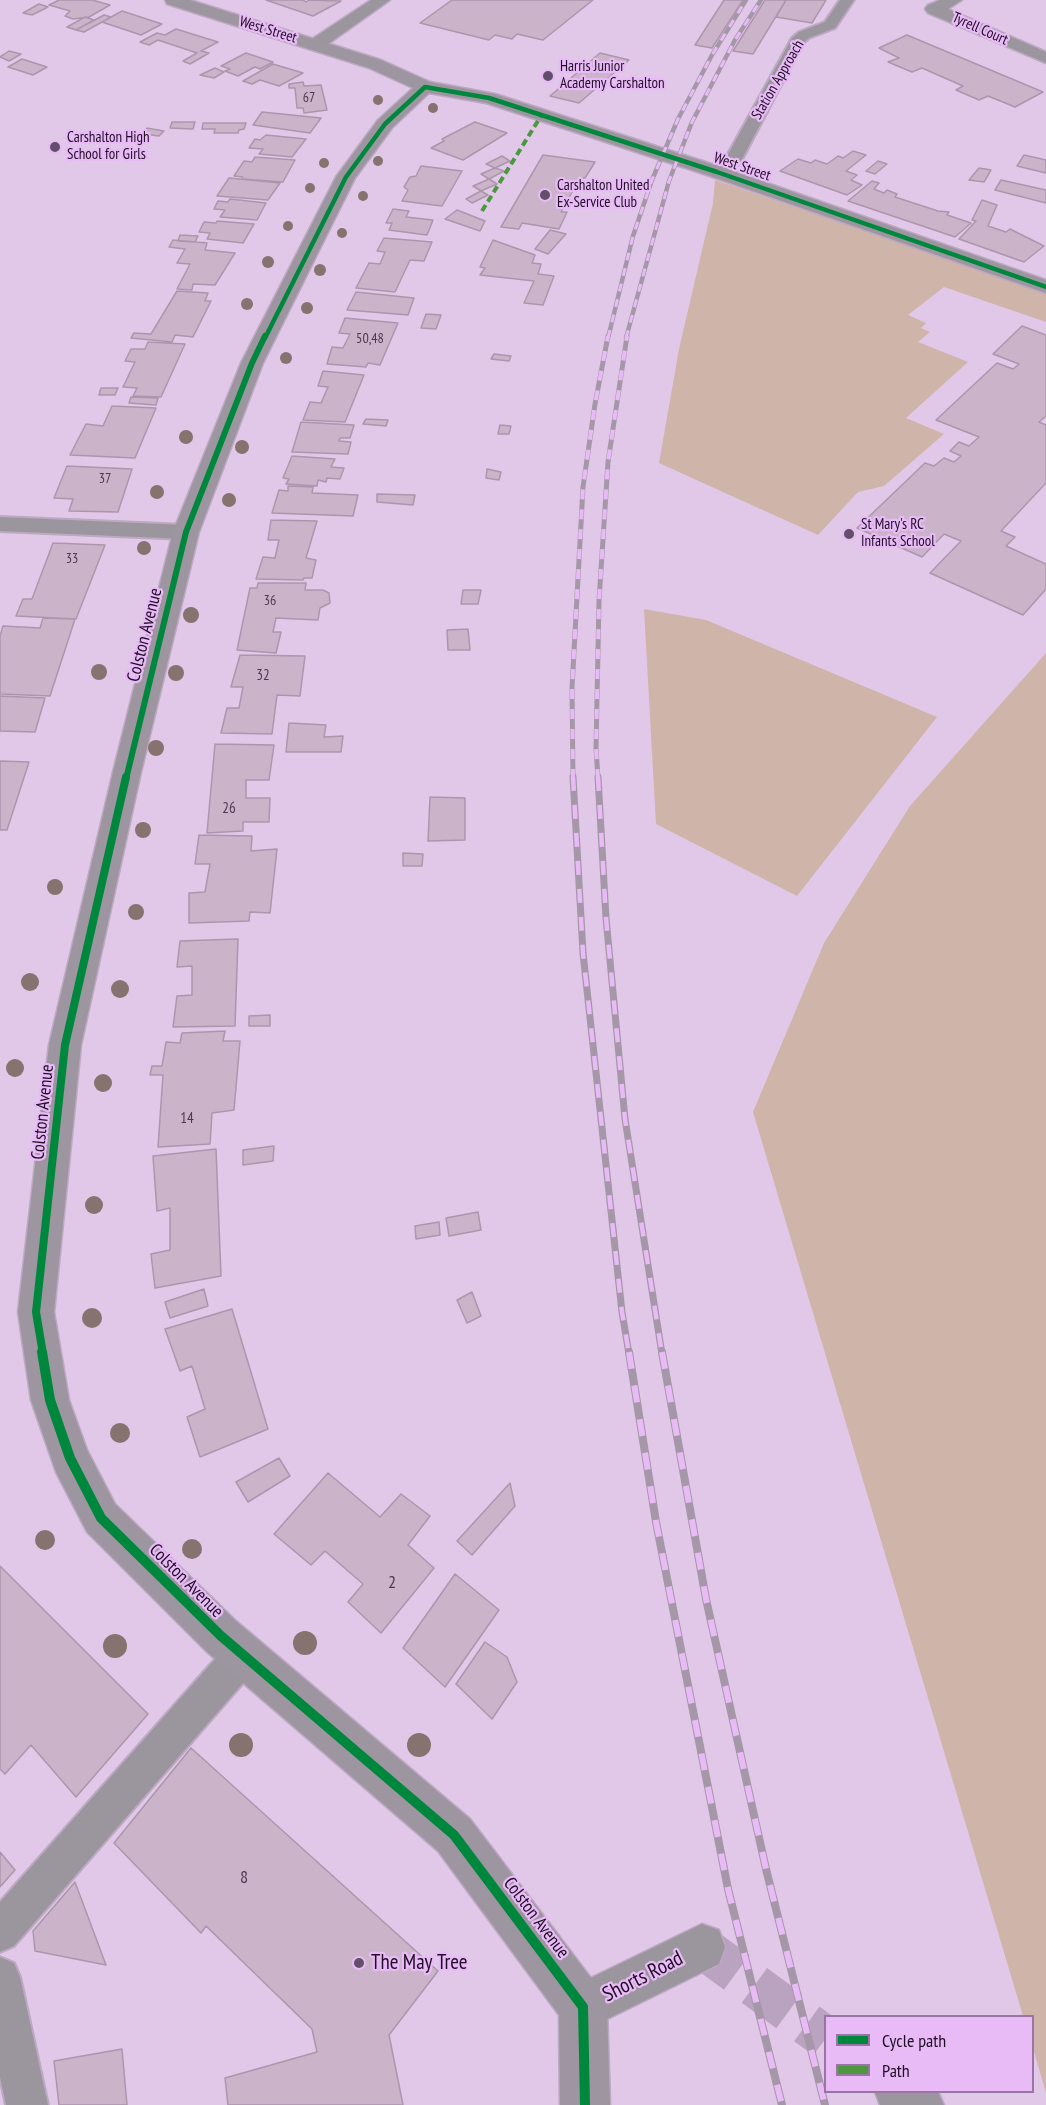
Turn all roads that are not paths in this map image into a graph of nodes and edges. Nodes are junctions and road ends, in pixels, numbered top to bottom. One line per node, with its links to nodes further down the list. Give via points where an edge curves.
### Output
1 (173, 0): 5 (street, West Street)
2 (382, 0): 5 (street)
3 (847, 0): 8 (lane, Station Approach, via 831,25 797,41 734,159)
4 (954, 0): 6 (street, Tyrell Court, via 934,9)
5 (315, 45): 7 (street, West Street, via 375,64)
6 (1046, 58)
7 (426, 87): 8 (street, West Street, via 489,98); 11 (street, Colston Avenue, via 385,124 346,177 252,363)
8 (717, 172): 9 (street, West Street)
9 (1046, 287)
10 (0, 524): 11 (lane)
11 (186, 532): 12 (street, Colston Avenue, via 65,1045 36,1312 50,1400 70,1458 101,1518)
12 (244, 1654): 13 (lane); 16 (street, Colston Avenue, via 454,1835)
13 (0, 1932)
14 (702, 1947): 16 (street, Shorts Road)
15 (0, 1977): 18 (lane)
16 (583, 2007): 19 (street)
17 (902, 2093): 20 (street)
18 (27, 2105)
19 (585, 2105)
20 (919, 2105)

